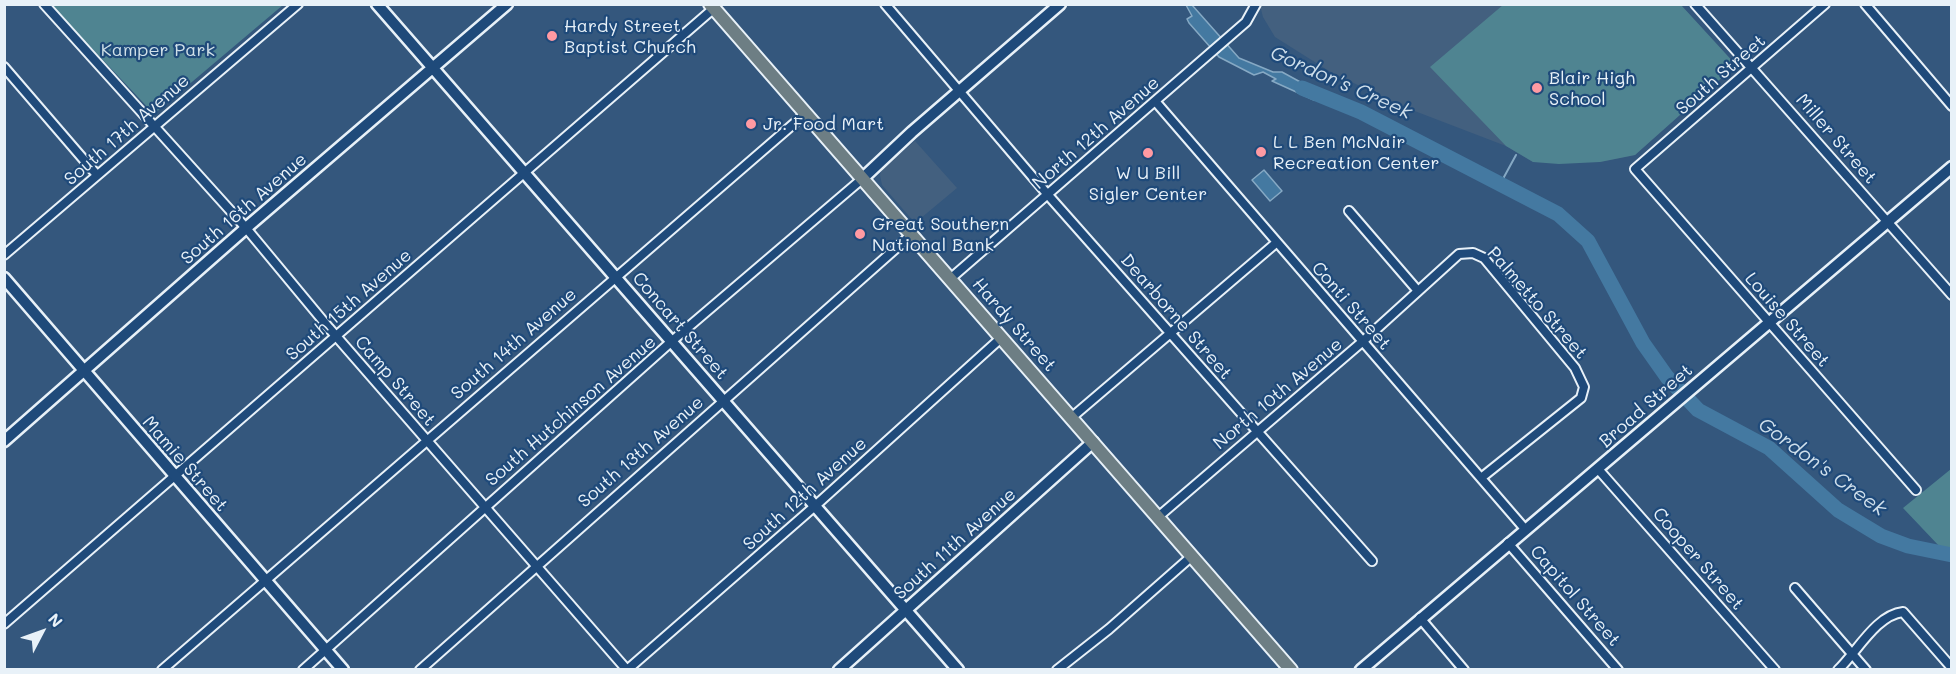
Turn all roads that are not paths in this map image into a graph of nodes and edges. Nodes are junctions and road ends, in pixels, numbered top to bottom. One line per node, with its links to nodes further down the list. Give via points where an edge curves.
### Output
1 (44, 4): 19 (street, Camp Street)
2 (298, 4): 19 (street, South 17th Avenue)
3 (377, 4): 14 (street, Concart Street)
4 (507, 4): 14 (street, South 16th Avenue)
5 (885, 4): 15 (street, Dearborne Street)
6 (1060, 4): 15 (street)
7 (1256, 4): 16 (street, North 12th Avenue, via 1252,16)
8 (1695, 4): 13 (street, Miller Street)
9 (1825, 4): 13 (street, South Street)
10 (1865, 4): 17 (street)
11 (712, 7): 18 (main road, Hardy Street); 22 (street, South 15th Avenue)
12 (4, 67): 23 (street)
13 (1753, 67): 21 (street, South Street); 27 (street, Miller Street)
14 (433, 70): 22 (street, Concart Street); 28 (street, South 16th Avenue)
15 (959, 91): 24 (street); 25 (street, Dearborne Street)
16 (1155, 101): 25 (street, North 12th Avenue); 30 (street, Conti Street)
17 (1952, 106)
18 (805, 114): 24 (main road, Hardy Street); 33 (street, South 14th Avenue)
19 (153, 127): 23 (street, South 17th Avenue); 28 (street, Camp Street)
20 (1952, 167): 27 (street, Broad Street)
21 (1635, 169): 38 (street, Louise Street)
22 (525, 173): 33 (street, Concart Street); 40 (street, South 15th Avenue)
23 (97, 175): 32 (street, South 17th Avenue)
24 (862, 179): 29 (main road, Hardy Street); 42 (street, South Hutchinson Avenue)
25 (1048, 195): 35 (street, North 12th Avenue); 39 (street, Dearborne Street)
26 (1349, 210): 36 (street)
27 (1887, 221): 37 (street, Miller Street); 38 (street, Broad Street)
28 (246, 228): 40 (street, Camp Street); 44 (street, South 16th Avenue)
29 (911, 235): 35 (main road, Hardy Street); 45 (street, South 13th Avenue)
30 (1276, 243): 39 (street); 43 (street, Conti Street)
31 (1473, 253): 36 (street, North 10th Avenue, via 1459,254); 53 (street, Palmetto Street, via 1484,258 1575,368 1584,387 1581,398)
32 (4, 255)
33 (615, 277): 42 (street, Concart Street); 48 (street, South 14th Avenue)
34 (4, 278): 44 (street, Mamie Street)
35 (950, 279): 41 (main road, Hardy Street)
36 (1419, 291): 43 (street, North 10th Avenue)
37 (1952, 295)
38 (1769, 323): 51 (street, Broad Street); 54 (street, Louise Street)
39 (1170, 332): 46 (street); 47 (street, Dearborne Street)
40 (336, 335): 48 (street, Camp Street); 52 (street, South 15th Avenue)
41 (1001, 338): 46 (main road, Hardy Street); 55 (street, South 12th Avenue)
42 (672, 341): 45 (street, Concart Street); 56 (street, South Hutchinson Avenue)
43 (1362, 342): 47 (street, North 10th Avenue); 53 (street, Conti Street)
44 (83, 372): 49 (street, South 16th Avenue); 52 (street, Mamie Street)
45 (723, 400): 55 (street, Concart Street); 62 (street, South 13th Avenue)
46 (1071, 418): 50 (main road, Hardy Street)
47 (1256, 431): 57 (street, North 10th Avenue); 61 (street, Dearborne Street)
48 (426, 440): 56 (street, Camp Street); 63 (street, South 14th Avenue)
49 (4, 441)
50 (1093, 442): 57 (main road, Hardy Street); 65 (street, South 11th Avenue)
51 (1598, 469): 58 (street, Broad Street); 83 (street, Cooper Street)
52 (174, 476): 63 (street, Mamie Street); 67 (street, South 15th Avenue)
53 (1480, 478): 58 (street, Conti Street)
54 (1916, 490)
55 (815, 506): 65 (street, Concart Street); 75 (street, South 12th Avenue)
56 (484, 507): 62 (street, Camp Street); 68 (street, South Hutchinson Avenue)
57 (1158, 517): 60 (main road, Hardy Street)
58 (1525, 529): 59 (street, Broad Street)
59 (1508, 543): 66 (street, Broad Street); 82 (street, Capitol Street)
60 (1192, 556): 78 (street); 79 (main road, Hardy Street)
61 (1372, 561)
62 (536, 565): 74 (street, South 13th Avenue); 75 (street, Camp Street)
63 (265, 580): 68 (street, Mamie Street); 71 (street, South 14th Avenue)
64 (1795, 588): 69 (street)
65 (906, 611): 76 (street, South 11th Avenue); 77 (street, Concart Street)
66 (1420, 618): 80 (street, Broad Street); 81 (street)
67 (4, 624)
68 (325, 650): 72 (street, South Hutchinson Avenue); 73 (street, Mamie Street)
69 (1853, 655): 70 (street, via 1875,628 1894,613 1904,612); 84 (street); 85 (street)
70 (1952, 668)
71 (162, 669)
72 (303, 669)
73 (343, 669)
74 (420, 669)
75 (627, 669)
76 (839, 669)
77 (958, 669)
78 (1057, 669)
79 (1291, 669)
80 (1361, 669)
81 (1464, 669)
82 (1618, 669)
83 (1775, 669)
84 (1838, 669)
85 (1866, 669)

